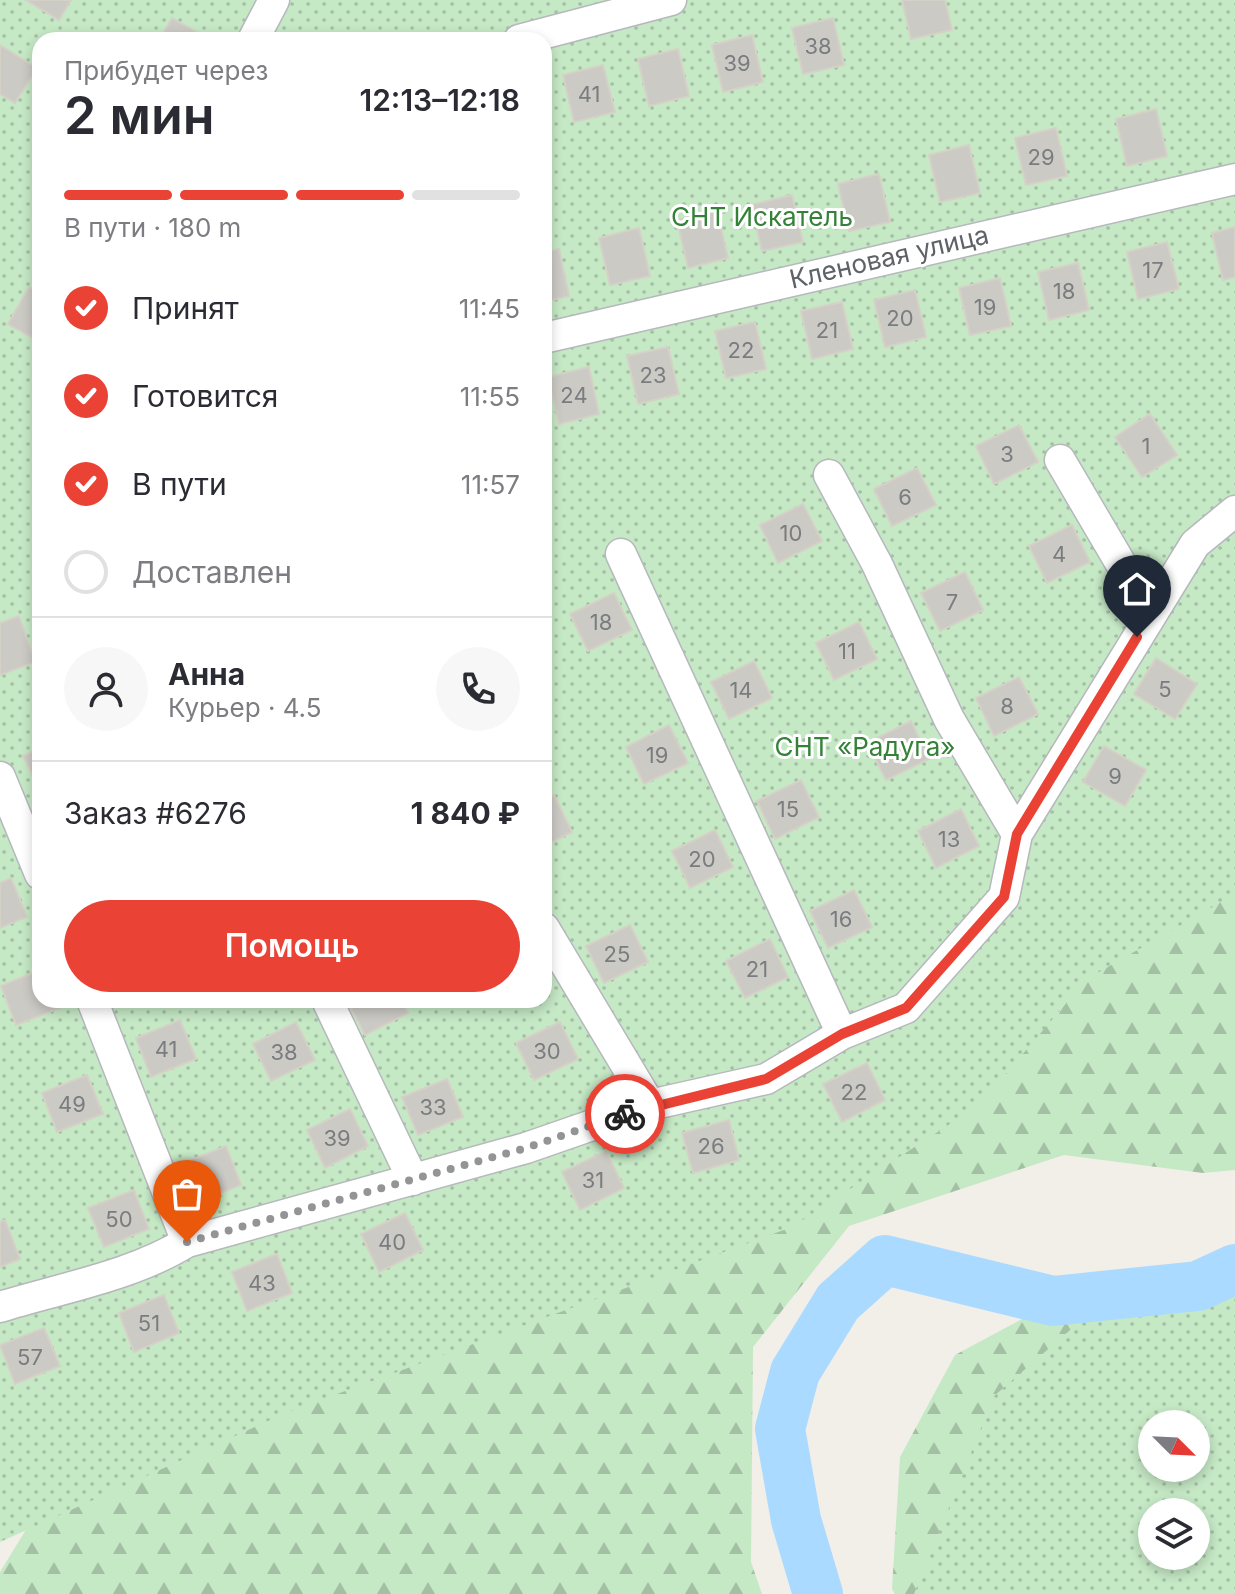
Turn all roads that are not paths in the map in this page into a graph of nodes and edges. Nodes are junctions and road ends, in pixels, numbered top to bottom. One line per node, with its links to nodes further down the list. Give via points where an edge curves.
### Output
1 (274, 0): 3 (street)
2 (671, 0): 4 (street)
3 (257, 32)
4 (549, 32)
5 (1235, 179): 6 (street, Кленовая улица)
6 (552, 336)
7 (1060, 460): 11 (street)
8 (829, 475): 13 (street, via 949,719)
9 (1235, 511): 11 (street, via 1195,544)
10 (621, 554): 18 (street)
11 (1151, 615): 13 (street)
12 (0, 777): 14 (street)
13 (1017, 834): 18 (street, via 1004,897 906,1008)
14 (32, 855)
15 (552, 941): 19 (street)
16 (95, 1008): 21 (street)
17 (331, 1008): 20 (street)
18 (842, 1034): 19 (street, via 766,1079)
19 (650, 1105): 20 (street)
20 (413, 1180): 21 (street)
21 (187, 1242): 22 (street, via 130,1267)
22 (0, 1307)

